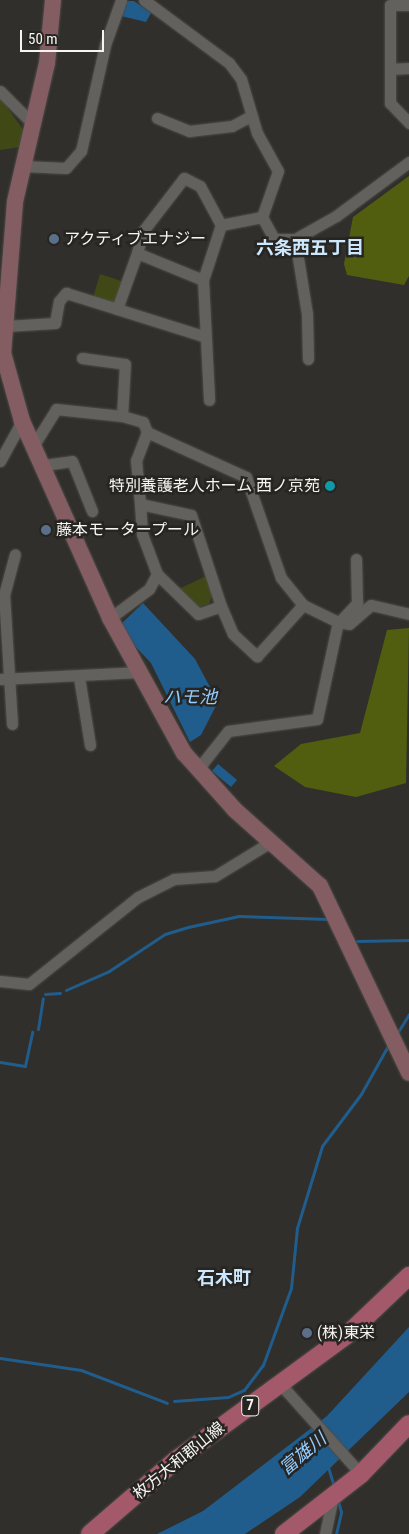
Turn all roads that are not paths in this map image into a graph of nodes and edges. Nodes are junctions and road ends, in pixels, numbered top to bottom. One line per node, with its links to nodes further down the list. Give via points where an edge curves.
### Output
1 (53, 0): 10 (street, via 47,63)
2 (121, 0): 13 (street, via 105,45 81,151 66,168)
3 (144, 0): 8 (street, via 229,63 241,79)
4 (409, 5): 6 (street, via 390,6)
5 (409, 68): 6 (street)
6 (390, 69): 11 (street, via 390,103)
7 (0, 92): 10 (street)
8 (252, 116): 9 (street, via 232,126 189,131); 14 (street, via 278,171)
9 (157, 118)
10 (32, 123): 13 (street)
11 (409, 123)
12 (409, 162): 16 (street, via 336,216)
13 (22, 166): 20 (street)
14 (262, 217): 15 (street); 16 (street, via 274,239)
15 (221, 225): 17 (street, via 200,186 184,178 143,231); 18 (street)
16 (295, 238): 24 (street, via 307,314)
17 (137, 253): 18 (street); 19 (street)
18 (203, 280): 21 (street)
19 (116, 309): 20 (street, via 66,293 59,301 55,323); 21 (street)
20 (6, 326): 22 (street)
21 (203, 336): 25 (street)
22 (2, 353): 27 (street)
23 (82, 358): 26 (street, via 125,364)
24 (308, 359)
25 (209, 400)
26 (122, 416): 28 (street, via 143,422); 29 (street, via 56,409)
27 (22, 421): 29 (street); 30 (street)
28 (147, 432): 32 (street, via 136,460); 37 (street, via 246,477 281,578)
29 (35, 443): 31 (street)
30 (0, 461)
31 (44, 465): 33 (street, via 72,461); 40 (street)
32 (140, 504): 36 (street, via 142,534); 38 (street, via 191,515)
33 (92, 512)
34 (15, 554): 44 (street, via 4,595)
35 (356, 559): 41 (street, via 357,603)
36 (157, 574): 38 (street, via 198,614); 40 (street, via 149,589)
37 (302, 605): 38 (street, via 257,656 233,634); 41 (street)
38 (221, 606)
39 (409, 614): 41 (street, via 371,605 349,624)
40 (110, 618): 42 (street)
41 (338, 622): 47 (street, via 317,720 228,730)
42 (140, 672): 43 (street); 47 (street, via 184,753)
43 (79, 678): 44 (street); 46 (street)
44 (3, 679): 45 (street)
45 (12, 724)
46 (90, 745)
47 (198, 769): 48 (street)
48 (269, 843): 49 (street, via 215,876 174,879 138,898 29,984); 50 (street, via 320,886 355,952)
49 (0, 982)
50 (409, 1073)
51 (409, 1276): 52 (main road, 枚方大和郡山線 / 7, via 347,1335)
52 (282, 1386): 54 (street); 56 (main road, 枚方大和郡山線 / 7, via 176,1460)
53 (409, 1424): 54 (main road)
54 (357, 1470): 55 (main road)
55 (333, 1496): 57 (main road); 58 (street)
56 (90, 1534)
57 (284, 1534)
58 (325, 1534)

